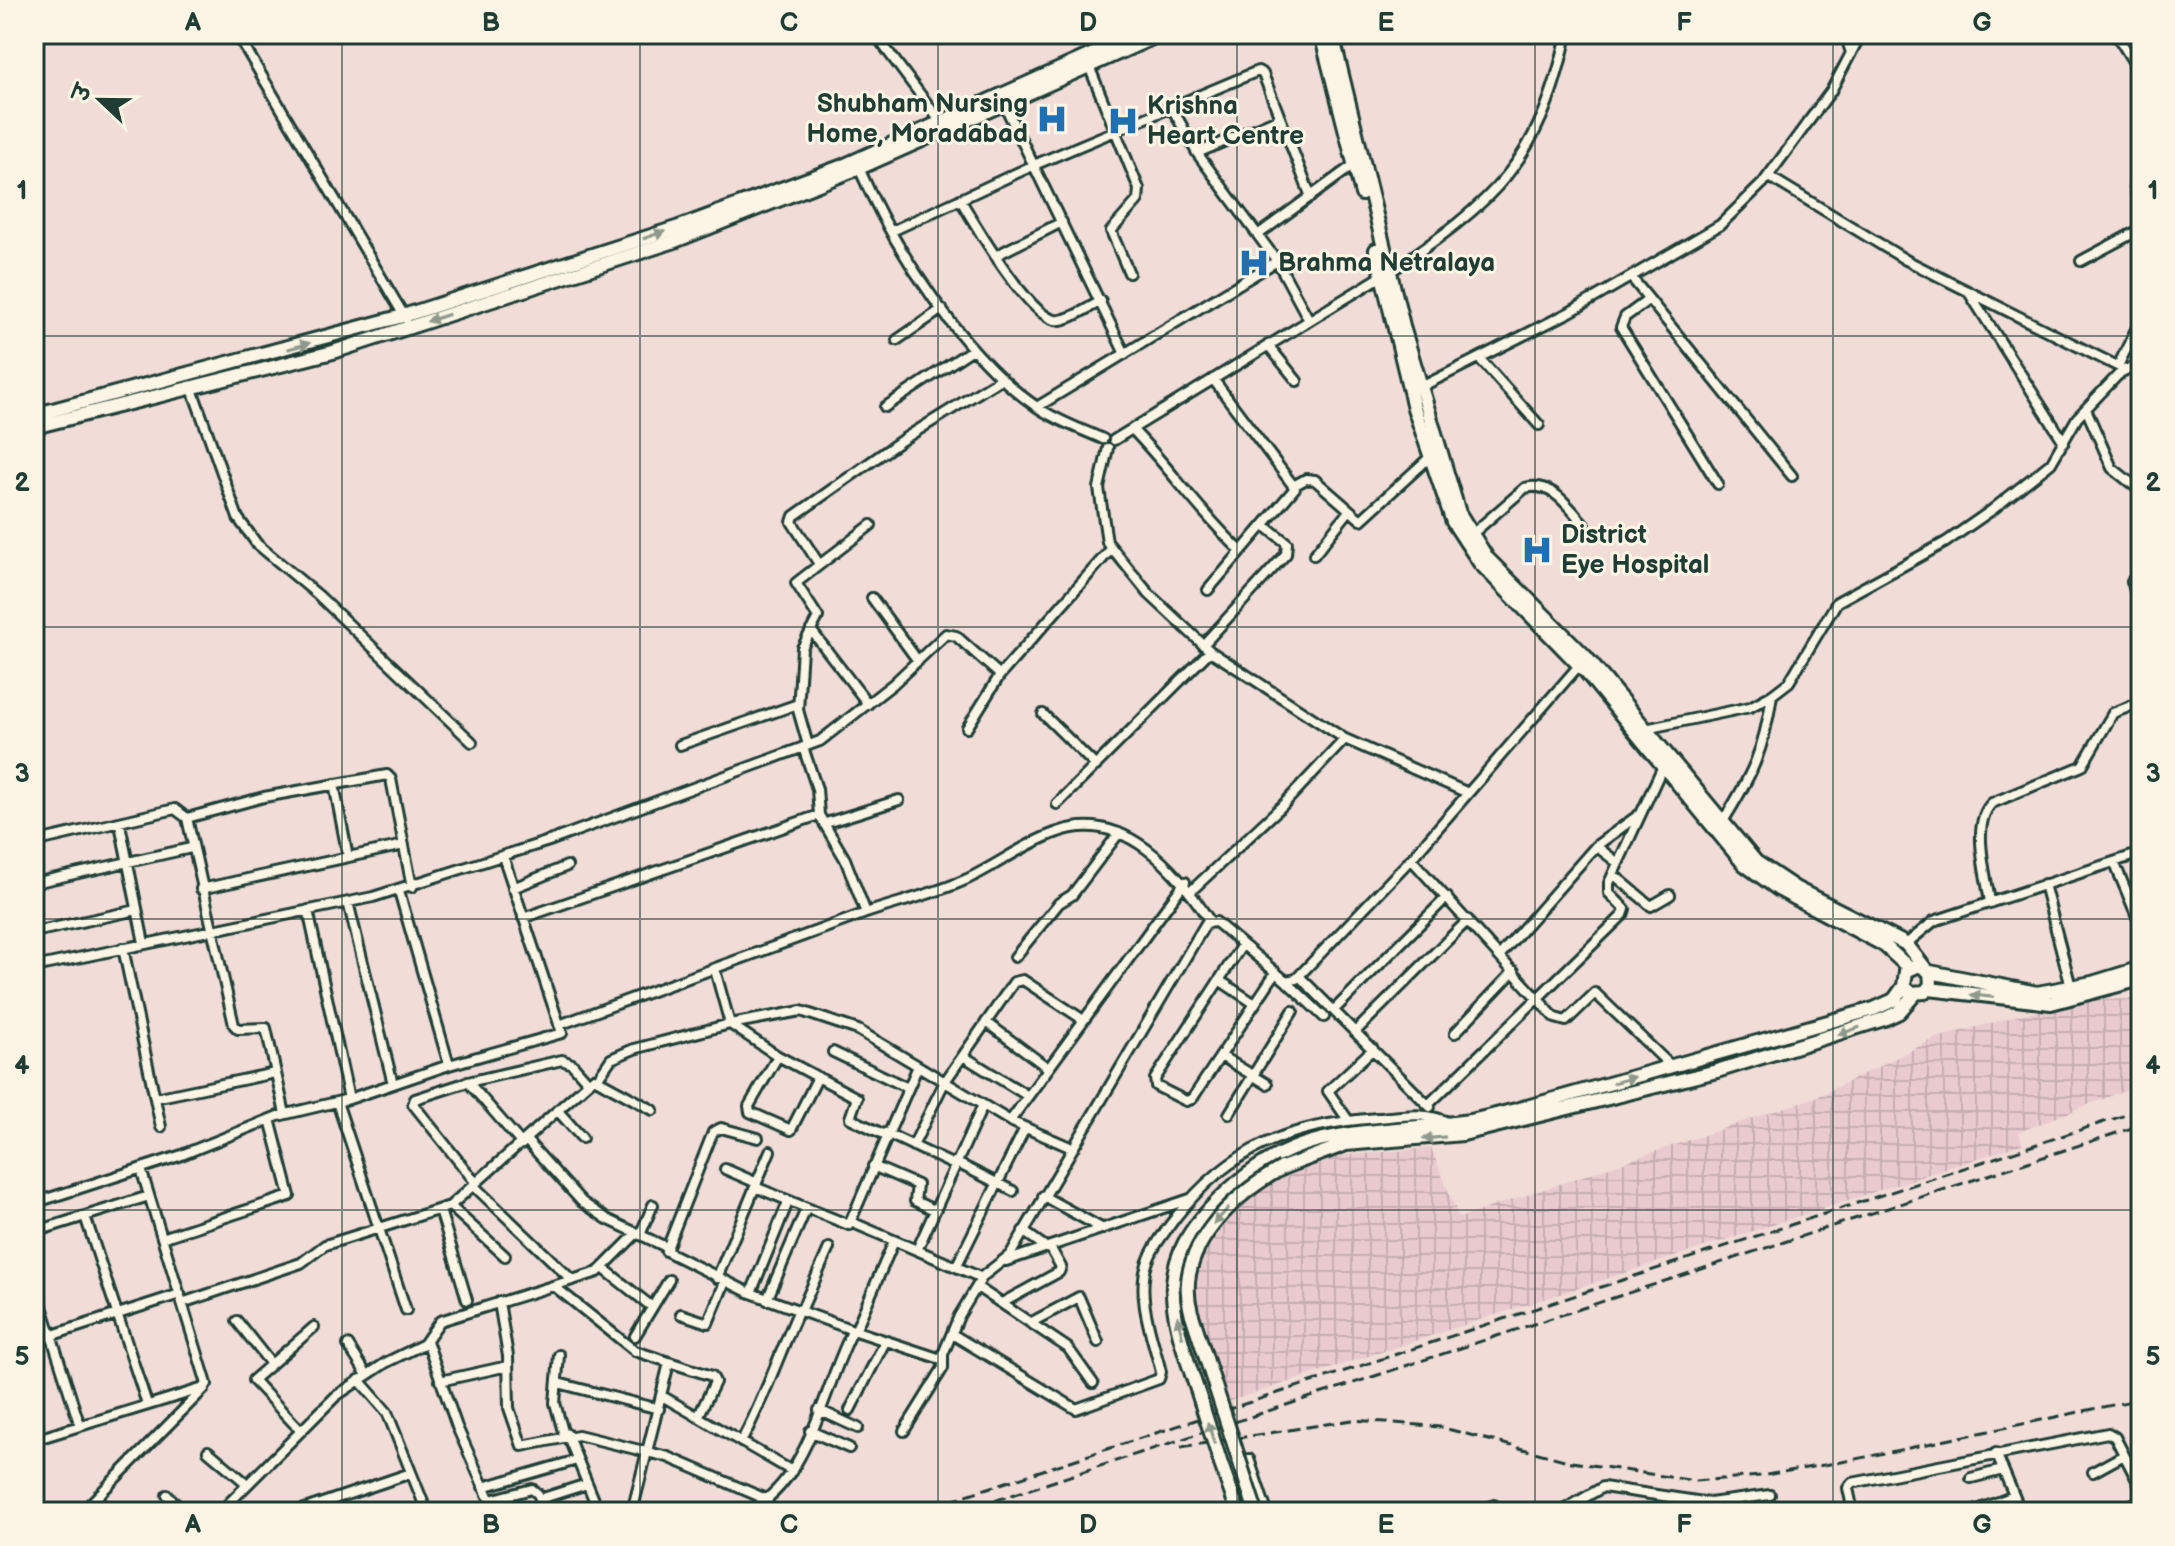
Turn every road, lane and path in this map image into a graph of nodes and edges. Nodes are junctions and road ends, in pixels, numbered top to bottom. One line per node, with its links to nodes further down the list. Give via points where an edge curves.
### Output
1 (237, 34): 44 (street)
2 (875, 34): 17 (street)
3 (1138, 34): 17 (main road)
4 (1161, 34): 12 (main road)
5 (1321, 34): 21 (main road)
6 (1332, 34): 21 (main road)
7 (1567, 34): 36 (street, via 1543,115 1516,165 1464,221)
8 (1845, 34): 11 (street)
9 (1861, 34): 11 (street)
10 (2116, 34): 13 (street)
11 (1851, 54): 24 (street, via 1838,82)
12 (1089, 66): 14 (main road); 18 (street)
13 (2141, 74)
14 (1004, 104): 22 (street); 23 (main road)
15 (1172, 108): 16 (street, via 1258,71); 18 (street); 19 (street)
16 (1280, 118): 19 (street); 25 (street)
17 (940, 121): 44 (main road, one-way to 17, via 843,166)
18 (1117, 130): 22 (street); 35 (street, via 1139,189 1138,200 1111,231)
19 (1197, 153): 31 (street)
20 (2141, 159): 27 (street, via 2134,192)
21 (1359, 163): 25 (street); 36 (main road)
22 (1034, 165): 26 (street); 28 (street)
23 (859, 168): 30 (street); 44 (main road, one-way to 44, via 675,241)
24 (1768, 176): 37 (street, via 1720,225); 38 (street, via 1906,260)
25 (1311, 197): 31 (street)
26 (960, 199): 30 (street); 32 (street)
27 (2141, 201)
28 (1062, 222): 32 (street); 40 (street)
29 (2141, 229): 34 (street)
30 (892, 231): 41 (street)
31 (1259, 234): 33 (street)
32 (995, 256): 40 (street, via 1049,317 1062,319)
33 (1277, 261): 43 (street); 48 (street)
34 (2081, 261)
35 (1129, 273)
36 (1386, 274): 43 (street); 56 (main road); 66 (main road, via 1414,408)
37 (1631, 277): 39 (street); 49 (street)
38 (1968, 291): 51 (street); 64 (street)
39 (1648, 300): 67 (street); 68 (street, via 1625,317 1621,327)
40 (1101, 301): 48 (street)
41 (942, 309): 45 (street); 47 (street)
42 (2141, 319): 51 (street)
43 (1309, 320): 46 (street)
44 (407, 321): 55 (main road, via 333,352); 60 (main road, one-way to 44)
45 (897, 340)
46 (1268, 345): 53 (street); 54 (street)
47 (973, 349): 52 (street); 57 (street)
48 (1125, 354): 58 (street)
49 (1479, 358): 56 (street); 61 (street)
50 (2141, 363): 51 (street)
51 (2121, 368): 59 (street)
52 (1002, 378): 58 (street); 79 (street, via 794,516 792,522)
53 (1213, 379): 63 (street); 69 (street)
54 (1297, 381)
55 (191, 385): 62 (main road); 97 (street, via 238,518 250,537 327,602)
56 (1421, 387): 75 (main road, via 1459,513)
57 (885, 407)
58 (1037, 407): 65 (street)
59 (2086, 409): 64 (street); 70 (street, via 2112,468)
60 (34, 415)
61 (1539, 425)
62 (34, 427)
63 (1132, 429): 65 (street, via 1113,446); 77 (street)
64 (2064, 442): 89 (street, via 2051,463 1982,519 1845,596 1789,682)
65 (1106, 444): 76 (street, via 1099,488)
66 (1430, 457): 71 (street, via 1364,520); 87 (main road, via 1453,522 1480,563)
67 (1792, 476)
68 (1718, 484)
69 (1295, 485): 71 (street, via 1315,480); 73 (street)
70 (2141, 491)
71 (1349, 511): 78 (street)
72 (871, 525): 79 (street)
73 (1264, 525): 77 (street); 85 (street, via 1287,543 1286,554)
74 (1585, 525): 75 (street, via 1553,491 1536,486 1525,488)
75 (1471, 535): 87 (main road)
76 (1112, 548): 85 (street, via 1149,594); 88 (street)
77 (1241, 551): 81 (street)
78 (1314, 555)
79 (819, 564): 84 (street, via 796,583 817,613)
80 (2132, 581): 83 (street)
81 (1208, 590)
82 (872, 598): 86 (street)
83 (2141, 609)
84 (811, 630): 91 (street, via 802,648); 92 (street)
85 (1206, 648): 96 (street); 100 (street)
86 (918, 661): 88 (street, via 950,633); 92 (street)
87 (1583, 661): 95 (main road); 101 (main road); 103 (street)
88 (1000, 675): 94 (street)
89 (1772, 695): 95 (street, via 1750,707); 110 (street, via 1765,742)
90 (2141, 702): 136 (street, via 2113,713 2082,766 1985,810 1981,826)
91 (798, 704): 98 (street); 99 (street)
92 (868, 704): 99 (street, via 826,738)
93 (1043, 714): 100 (street)
94 (967, 728)
95 (1645, 729): 110 (main road)
96 (1345, 739): 103 (street); 128 (street, via 1283,805)
97 (472, 742)
98 (680, 745)
99 (806, 746): 107 (street); 118 (street)
100 (1096, 766): 105 (street)
101 (1663, 766): 106 (street); 153 (main road, via 1744,864 1778,889 1884,945)
102 (334, 784): 108 (street); 114 (street, via 389,776); 119 (street)
103 (1468, 793): 120 (street)
104 (899, 800): 109 (street)
105 (1057, 804)
106 (1641, 813): 115 (street); 123 (street)
107 (819, 815): 109 (street); 140 (street)
108 (187, 818): 111 (street, via 175,809); 116 (street)
109 (826, 823): 139 (street)
110 (1722, 823): 147 (main road, via 1756,862 1775,875)
111 (120, 824): 113 (street); 121 (street)
112 (1119, 833): 128 (street, via 1167,863); 139 (street, via 1087,827 1059,831 964,881); 151 (street)
113 (34, 842)
114 (404, 845): 119 (street); 129 (street)
115 (1596, 846): 123 (street); 150 (street)
116 (191, 848): 121 (street); 131 (street)
117 (2141, 853): 122 (street)
118 (503, 856): 129 (street); 130 (street)
119 (348, 857): 131 (street)
120 (1411, 859): 134 (street); 159 (street)
121 (128, 862): 126 (street); 137 (street)
122 (2114, 862): 127 (street); 143 (street)
123 (1618, 863): 125 (street)
124 (567, 866): 130 (street)
125 (1613, 874): 133 (street, via 1651,906); 166 (street, via 1607,888 1625,909 1623,915)
126 (34, 883)
127 (2044, 884): 136 (street); 163 (street)
128 (1188, 886): 141 (street); 171 (street)
129 (412, 887): 132 (street)
130 (513, 888): 140 (street)
131 (201, 889): 144 (street)
132 (399, 891): 135 (street); 182 (street)
133 (1670, 895)
134 (1447, 897): 142 (street); 168 (street)
135 (348, 902): 138 (street); 193 (street)
136 (1990, 903): 147 (street, via 1934,921)
137 (137, 910): 145 (street); 146 (street)
138 (308, 910): 144 (street); 199 (street)
139 (866, 913): 156 (street)
140 (523, 918): 174 (street)
141 (1209, 920): 148 (street); 218 (street)
142 (1468, 920): 150 (street); 175 (street)
143 (2141, 926)
144 (210, 930): 146 (street); 186 (street, via 234,1025 266,1028)
145 (34, 932)
146 (144, 943): 149 (street)
147 (1906, 944): 155 (main road)
148 (1242, 945): 158 (street); 161 (street)
149 (123, 948): 152 (street); 197 (street)
150 (1500, 955): 157 (street)
151 (1015, 957)
152 (34, 966)
153 (1909, 968): 155 (main road); 165 (main road, via 1904,976)
154 (2141, 968): 163 (main road)
155 (1927, 969): 163 (main road, via 2037,993); 164 (main road)
156 (715, 970): 173 (street); 174 (street)
157 (1514, 971): 166 (street); 176 (street)
158 (1276, 972): 162 (street); 167 (street)
159 (1299, 976): 162 (street); 168 (street)
160 (2141, 979): 164 (main road, one-way to 164, via 2051,1003)
161 (1219, 980): 167 (street); 181 (street, via 1154,1083 1189,1101)
162 (1286, 981): 170 (street)
163 (2071, 987)
164 (1929, 989): 165 (main road)
165 (1910, 990): 184 (main road, via 1874,1009); 198 (main road, one-way to 198, via 1899,1012 1842,1034 1717,1071)
166 (1539, 997): 184 (street, via 1555,1018 1566,1021 1595,993); 202 (street)
167 (1255, 1004): 181 (street)
168 (1334, 1010): 175 (street)
169 (1293, 1011): 187 (street)
170 (1324, 1017)
171 (1082, 1019): 172 (street, via 1018,979); 185 (street)
172 (986, 1022): 180 (street); 185 (street)
173 (730, 1024): 179 (street); 183 (street, via 801,1011 858,1030); 189 (street, via 634,1049 611,1059)
174 (559, 1025): 182 (street, via 562,1033)
175 (1355, 1032): 177 (street)
176 (1455, 1033)
177 (1373, 1049): 202 (street); 208 (street, via 1328,1091)
178 (833, 1052): 195 (street)
179 (778, 1056): 188 (street); 188 (street, via 750,1112 791,1130)
180 (963, 1056): 192 (street); 196 (street)
181 (1221, 1056): 187 (street)
182 (449, 1065): 193 (street)
183 (918, 1066): 192 (street); 195 (street)
184 (1671, 1066): 198 (main road, one-way to 184)
185 (1048, 1068): 196 (street)
186 (275, 1073): 197 (street); 205 (street)
187 (1253, 1075): 194 (street); 206 (street)
188 (818, 1077): 213 (street, via 857,1098 850,1118)
189 (598, 1078): 191 (street); 203 (street)
190 (468, 1082): 191 (street, via 562,1060); 216 (street); 226 (street, via 413,1104)
191 (588, 1082): 204 (street)
192 (944, 1083): 201 (street); 217 (street)
193 (393, 1084): 199 (street)
194 (1267, 1084)
195 (908, 1088): 213 (street)
196 (1028, 1096): 209 (street)
197 (155, 1098): 211 (street)
198 (1579, 1098): 210 (main road); 220 (main road, one-way to 220, via 1453,1136 1331,1147)
199 (349, 1099): 200 (street)
200 (337, 1102): 205 (street); 241 (street)
201 (983, 1105): 209 (street); 221 (street)
202 (1428, 1105): 210 (street)
203 (653, 1110)
204 (558, 1111): 214 (street); 216 (street)
205 (285, 1114): 207 (street)
206 (1229, 1114)
207 (270, 1119): 223 (street); 245 (street, via 290,1196)
208 (1348, 1120): 210 (street, via 1429,1114); 231 (street, via 1308,1126 1258,1146)
209 (1010, 1121): 212 (street)
210 (1446, 1121): 220 (main road, via 1322,1137)
211 (161, 1127)
212 (1025, 1128): 218 (street); 225 (street)
213 (886, 1134): 217 (street); 222 (street)
214 (582, 1138)
215 (758, 1138): 247 (street, via 721,1128 713,1132)
216 (524, 1142): 226 (street); 244 (street, via 582,1202)
217 (913, 1146): 221 (street)
218 (1072, 1148): 230 (street)
219 (770, 1151): 227 (street)
220 (1279, 1162): 348 (main road, one-way to 220, bridge, via 1185,1349 1173,1282 1194,1226 1227,1191); 349 (main road, one-way to 349, bridge, via 1208,1231 1187,1291)
221 (954, 1164): 225 (street); 237 (street)
222 (873, 1166): 237 (street, via 917,1185 915,1201); 239 (street)
223 (141, 1169): 229 (street); 233 (street)
224 (725, 1169): 227 (street)
225 (997, 1182): 228 (street); 253 (street)
226 (474, 1184): 235 (street); 255 (street)
227 (756, 1185): 232 (street); 257 (street)
228 (1013, 1191)
229 (149, 1196): 238 (street); 245 (street)
230 (1043, 1196): 240 (street); 242 (street)
231 (1191, 1199): 240 (street); 276 (street, via 1161,1238 1144,1277 1159,1379 1076,1409)
232 (788, 1202): 236 (street); 261 (street)
233 (34, 1203)
234 (653, 1205): 244 (street)
235 (445, 1208): 241 (street); 251 (street); 263 (street)
236 (806, 1209): 239 (street, via 846,1225); 264 (street)
237 (934, 1210): 250 (street)
238 (85, 1216): 243 (street); 270 (street)
239 (851, 1222): 246 (street)
240 (1103, 1229): 248 (street)
241 (379, 1230): 262 (street, via 325,1245 301,1263); 268 (street)
242 (1023, 1231): 248 (street); 252 (street)
243 (34, 1232)
244 (638, 1234): 247 (street); 254 (street)
245 (162, 1238): 262 (street)
246 (894, 1241): 250 (street); 275 (street)
247 (666, 1247): 257 (street, via 668,1253)
248 (1048, 1247): 252 (street); 266 (street, via 1059,1272)
249 (829, 1248): 269 (street)
250 (917, 1250): 253 (street)
251 (505, 1256)
252 (1001, 1263): 259 (street)
253 (956, 1267): 259 (street)
254 (603, 1268): 255 (street); 267 (street)
255 (572, 1280): 260 (street)
256 (669, 1280): 267 (street)
257 (721, 1280): 261 (street); 271 (street, via 707,1324)
258 (34, 1281): 277 (street)
259 (979, 1282): 266 (street); 276 (street)
260 (554, 1286): 265 (street); 286 (street, via 635,1351)
261 (751, 1293): 264 (street)
262 (181, 1298): 270 (street); 293 (street, via 207,1380)
263 (467, 1300)
264 (767, 1300): 269 (street)
265 (499, 1302): 280 (street, via 440,1321); 288 (street)
266 (1002, 1303): 273 (street)
267 (652, 1307): 278 (street)
268 (406, 1310)
269 (800, 1311): 275 (street); 307 (street)
270 (116, 1314): 277 (street); 295 (street)
271 (681, 1314)
272 (237, 1321): 287 (street)
273 (1030, 1323): 282 (street, via 1079,1297); 292 (street, via 1075,1354)
274 (314, 1327): 287 (street)
275 (855, 1330): 281 (street); 297 (street)
276 (952, 1334): 285 (street)
277 (52, 1335): 279 (street); 300 (street)
278 (635, 1336)
279 (34, 1341)
280 (427, 1341): 289 (street); 290 (street)
281 (885, 1342): 285 (street, via 938,1359); 298 (street)
282 (1098, 1342)
283 (348, 1345): 289 (street)
284 (559, 1355): 291 (street)
285 (943, 1355): 304 (street, via 943,1368)
286 (669, 1363): 294 (street); 299 (street, via 714,1378)
287 (271, 1364): 302 (street, via 253,1380)
288 (508, 1366): 290 (street); 305 (street, via 509,1408 522,1446)
289 (363, 1378): 302 (street); 318 (street, via 387,1412)
290 (440, 1381): 322 (street)
291 (558, 1383): 296 (street); 305 (street, via 555,1403)
292 (1093, 1383)
293 (204, 1388): 295 (street); 337 (street)
294 (662, 1396): 296 (street); 299 (street)
295 (147, 1404): 300 (street)
296 (659, 1409): 310 (street)
297 (819, 1410): 301 (street); 303 (street)
298 (850, 1410)
299 (698, 1417): 307 (street)
300 (80, 1426): 306 (street)
301 (858, 1428)
302 (300, 1430): 320 (street)
303 (810, 1431): 308 (street); 316 (street)
304 (904, 1431)
305 (566, 1435): 310 (street); 314 (street)
306 (34, 1440)
307 (741, 1442): 316 (street)
308 (849, 1448)
309 (208, 1451): 320 (street)
310 (649, 1452): 331 (street); 346 (street)
311 (1996, 1453): 312 (street, via 2108,1433); 315 (street); 355 (street, via 1852,1483 1848,1488)
312 (2124, 1455): 317 (street); 323 (street)
313 (1249, 1459): 350 (street)
314 (577, 1460): 321 (street); 322 (street)
315 (2003, 1470): 319 (street); 326 (street)
316 (792, 1471): 331 (street)
317 (2093, 1472)
318 (411, 1473): 329 (street); 336 (street)
319 (1971, 1478)
320 (246, 1483): 339 (street)
321 (587, 1484): 327 (street); 345 (street)
322 (483, 1487): 330 (street)
323 (2141, 1488)
324 (167, 1495): 338 (street)
325 (1770, 1495): 333 (street)
326 (2014, 1496): 356 (street); 357 (street)
327 (540, 1499): 330 (street, via 532,1489); 344 (street)
328 (1675, 1499): 333 (street); 352 (street, via 1603,1487); 353 (street)
329 (330, 1500): 335 (street); 341 (street)
330 (490, 1500): 343 (street)
331 (768, 1500): 347 (street)
332 (2141, 1500): 358 (street)
333 (1734, 1501): 354 (street)
334 (1494, 1505): 351 (street)
335 (314, 1509): 340 (street)
336 (426, 1510): 342 (street)
337 (82, 1512)
338 (184, 1512)
339 (220, 1512)
340 (296, 1512)
341 (335, 1512)
342 (415, 1512)
343 (495, 1512)
344 (546, 1512)
345 (599, 1512)
346 (632, 1512)
347 (743, 1512)
348 (1238, 1512)
349 (1256, 1512)
350 (1267, 1512)
351 (1474, 1512)
352 (1560, 1512)
353 (1681, 1512)
354 (1738, 1512)
355 (1853, 1512)
356 (1972, 1512)
357 (2021, 1512)
358 (2118, 1512)

